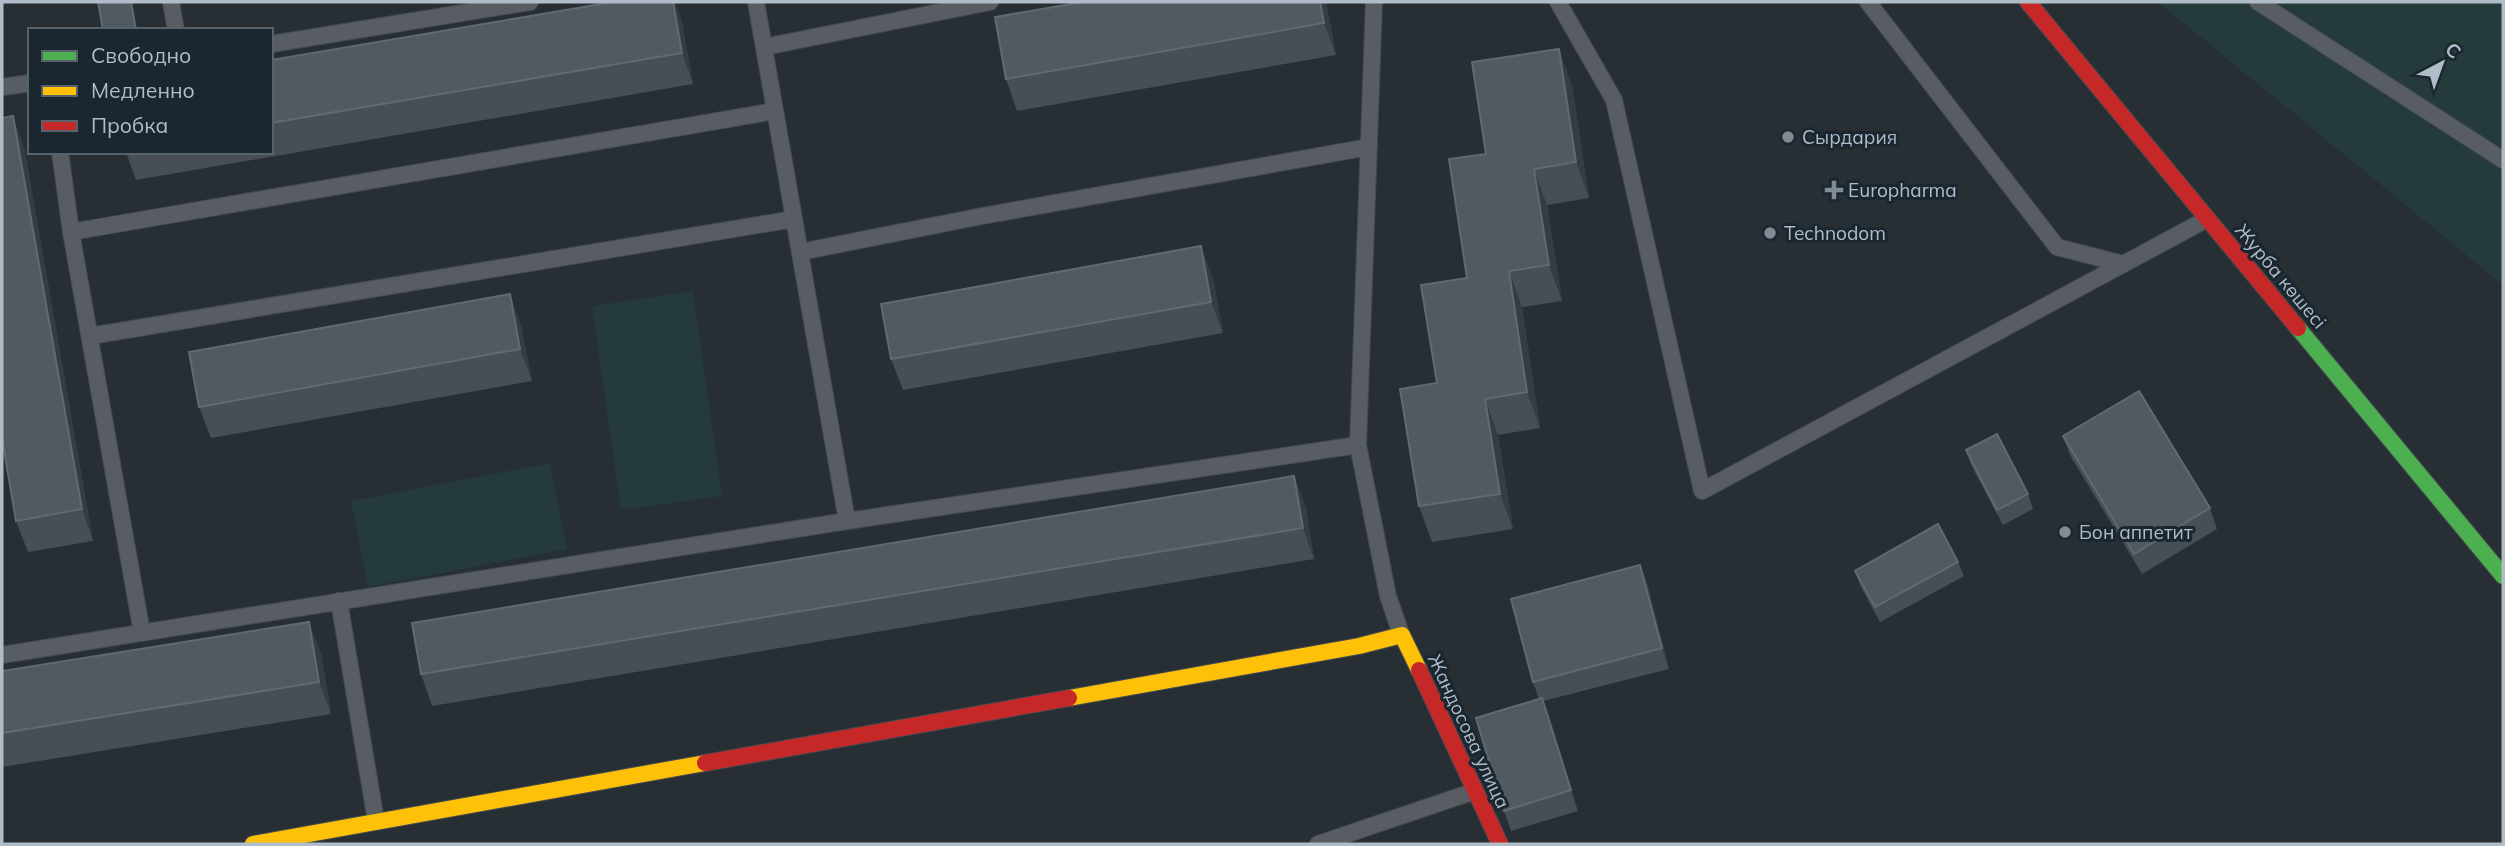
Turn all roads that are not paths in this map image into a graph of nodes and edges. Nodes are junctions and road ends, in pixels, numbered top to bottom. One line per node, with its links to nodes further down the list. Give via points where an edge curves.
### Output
1 (171, 2): 11 (lane)
2 (530, 2): 12 (lane)
3 (756, 2): 13 (lane)
4 (990, 2): 10 (lane)
5 (1374, 2): 17 (lane)
6 (1558, 2): 24 (lane, via 1614,100 1702,491)
7 (1868, 2): 24 (lane, via 2057,247)
8 (2028, 2): 21 (street, Журба көшесі)
9 (2258, 2): 19 (lane)
10 (959, 5): 13 (lane)
11 (176, 28)
12 (273, 44)
13 (764, 47): 16 (lane)
14 (28, 83): 15 (lane)
15 (2, 87)
16 (775, 111): 20 (lane); 22 (lane)
17 (1369, 148): 23 (lane, via 982,215); 26 (lane)
18 (60, 154): 22 (lane)
19 (2503, 160)
20 (794, 219): 23 (lane); 25 (lane)
21 (2207, 219): 24 (lane); 28 (street, Журба көшесі)
22 (71, 232): 25 (lane)
23 (800, 252): 27 (lane)
24 (2123, 264)
25 (90, 336): 30 (lane)
26 (1358, 445): 27 (lane); 31 (lane, via 1388,596)
27 (846, 521): 29 (lane)
28 (2503, 576)
29 (339, 601): 30 (lane); 34 (lane)
30 (142, 632): 32 (lane)
31 (1402, 635): 33 (street, Жандосова улица); 34 (street)
32 (2, 655)
33 (1475, 791): 36 (lane); 37 (street, Жандосова улица)
34 (377, 824): 35 (street)
35 (254, 844)
36 (1318, 844)
37 (1500, 844)

